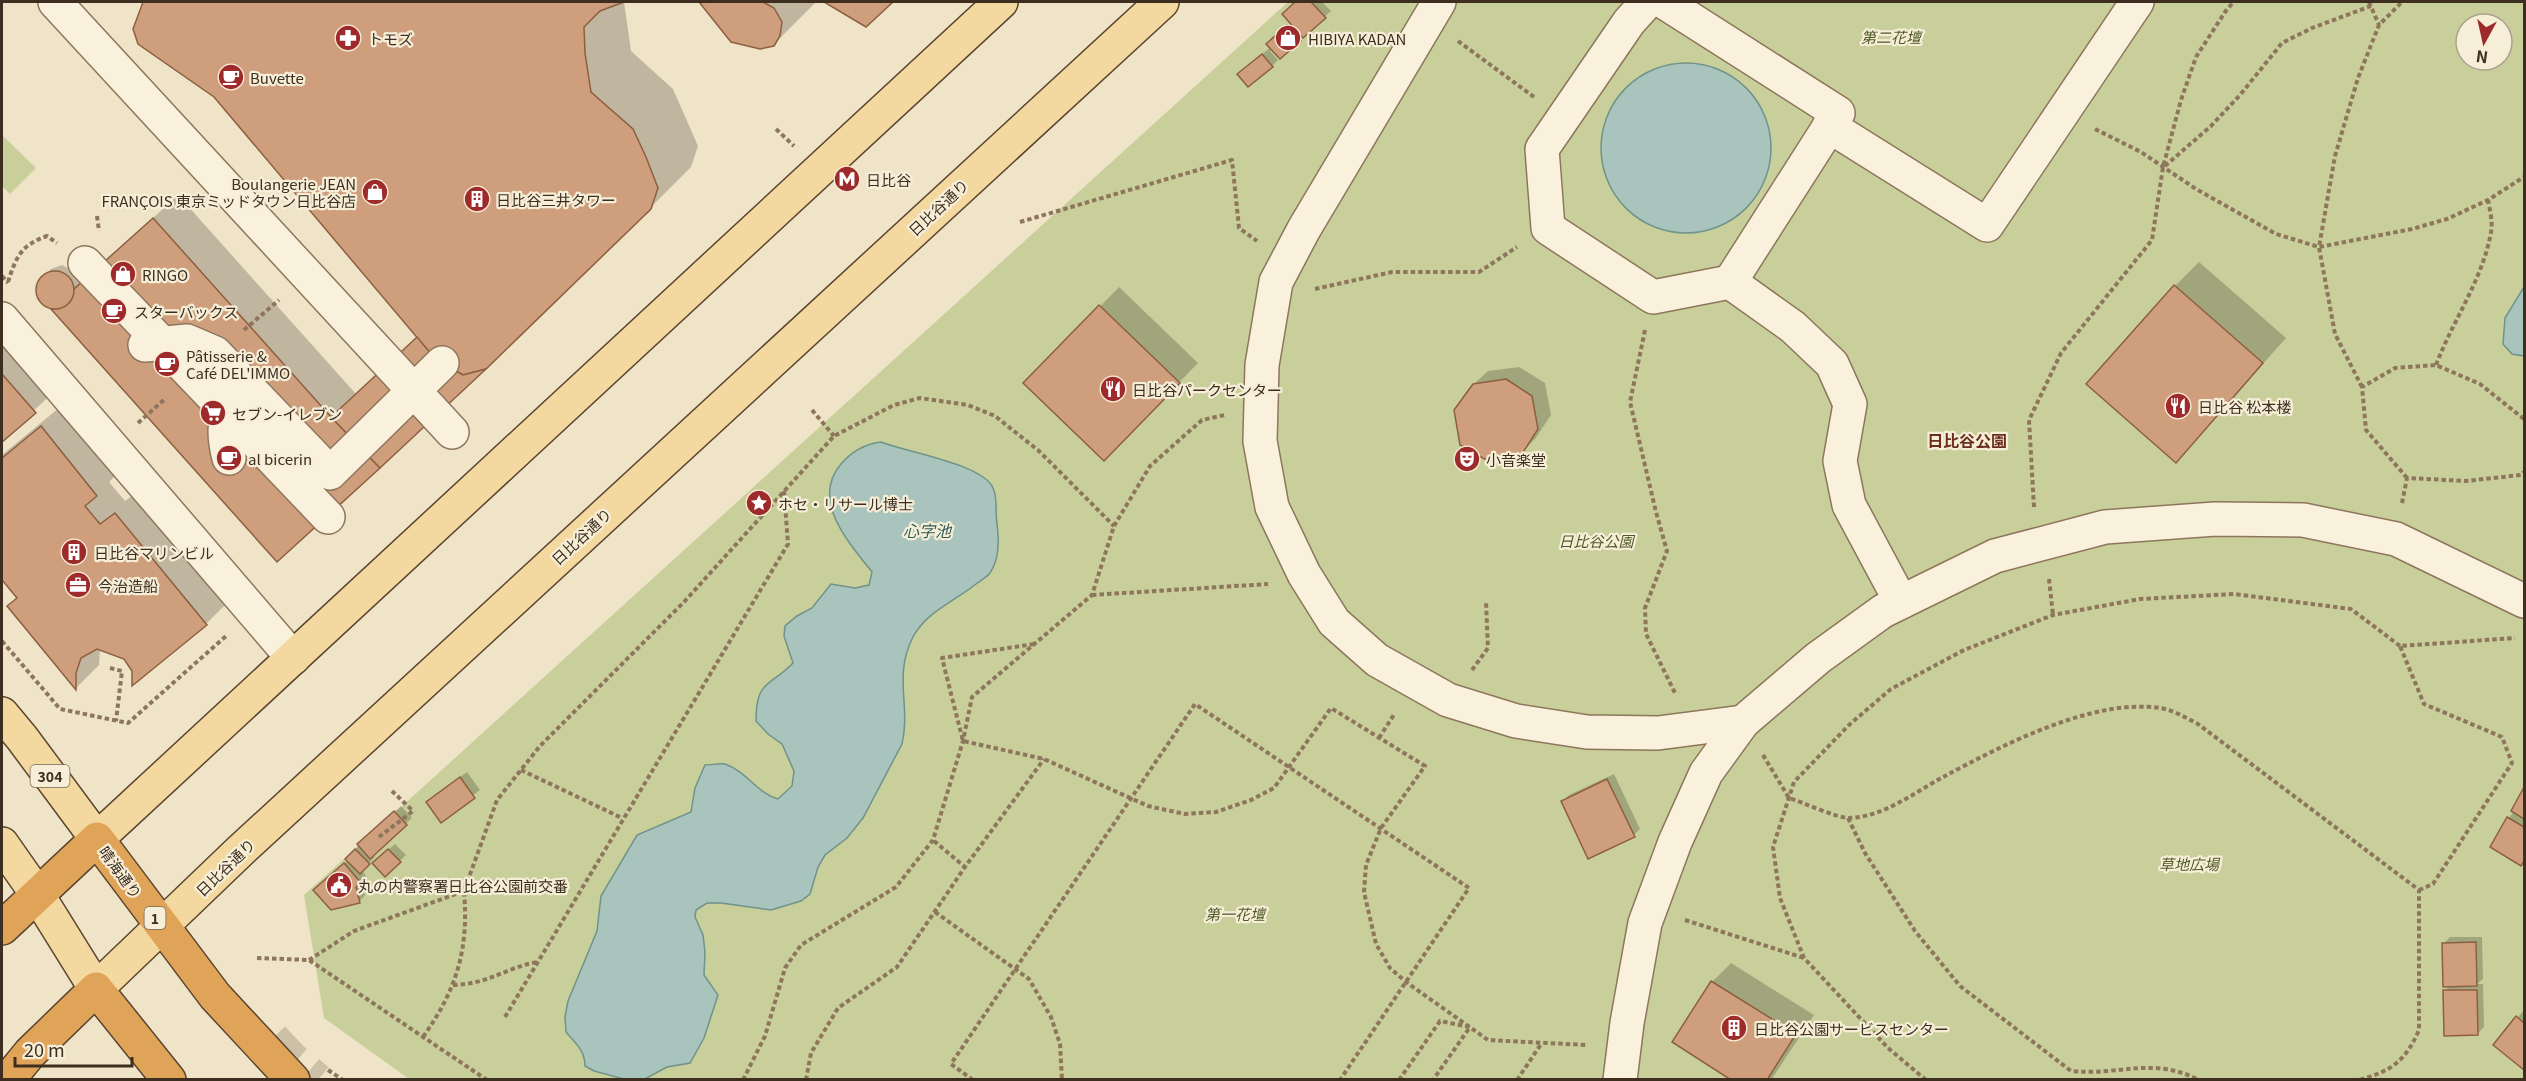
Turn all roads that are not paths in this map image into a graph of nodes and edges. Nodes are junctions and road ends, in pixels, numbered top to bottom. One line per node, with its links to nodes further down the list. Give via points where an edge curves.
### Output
1 (55, 2): 15 (street)
2 (1001, 2): 20 (main road)
3 (1162, 2): 27 (main road, 日比谷通り)
4 (1647, 2): 10 (street, via 1629,22 1542,149 1548,228 1653,297)
5 (1664, 2): 8 (street, via 1838,113)
6 (2137, 2): 8 (street, via 1987,225)
7 (1434, 10): 22 (street, via 1276,282 1262,365 1260,441 1272,507 1309,582 1334,621 1377,660 1448,700 1516,721 1587,732 1658,733)
8 (1829, 126): 10 (street)
9 (86, 263): 17 (street)
10 (1730, 282): 19 (street, via 1793,327 1832,364 1850,404 1840,461 1849,505)
11 (2, 319): 20 (street)
12 (145, 345): 14 (street, via 187,341 215,352)
13 (442, 363): 14 (street, via 330,473)
14 (246, 386): 16 (street, via 231,407 225,426)
15 (452, 432)
16 (229, 458)
17 (328, 517)
18 (2524, 601): 19 (street, via 2396,539 2302,520 2215,519 2105,527 1995,556)
19 (1901, 602): 22 (street, via 1818,658)
20 (293, 658): 23 (main road)
21 (2, 714): 23 (main road, 晴海通り / 304)
22 (1743, 722): 33 (street, via 1706,773 1645,923)
23 (97, 839): 25 (highway); 27 (highway, 晴海通り / 1)
24 (2, 844): 25 (main road)
25 (37, 894): 26 (street); 28 (highway); 29 (main road)
26 (2, 907)
27 (162, 927): 29 (main road, 日比谷通り); 32 (highway, 晴海通り / 1, via 215,996)
28 (2, 928)
29 (96, 989): 30 (highway, 日比谷通り); 31 (highway)
30 (8, 1080)
31 (169, 1080)
32 (292, 1080)
33 (1620, 1080)

